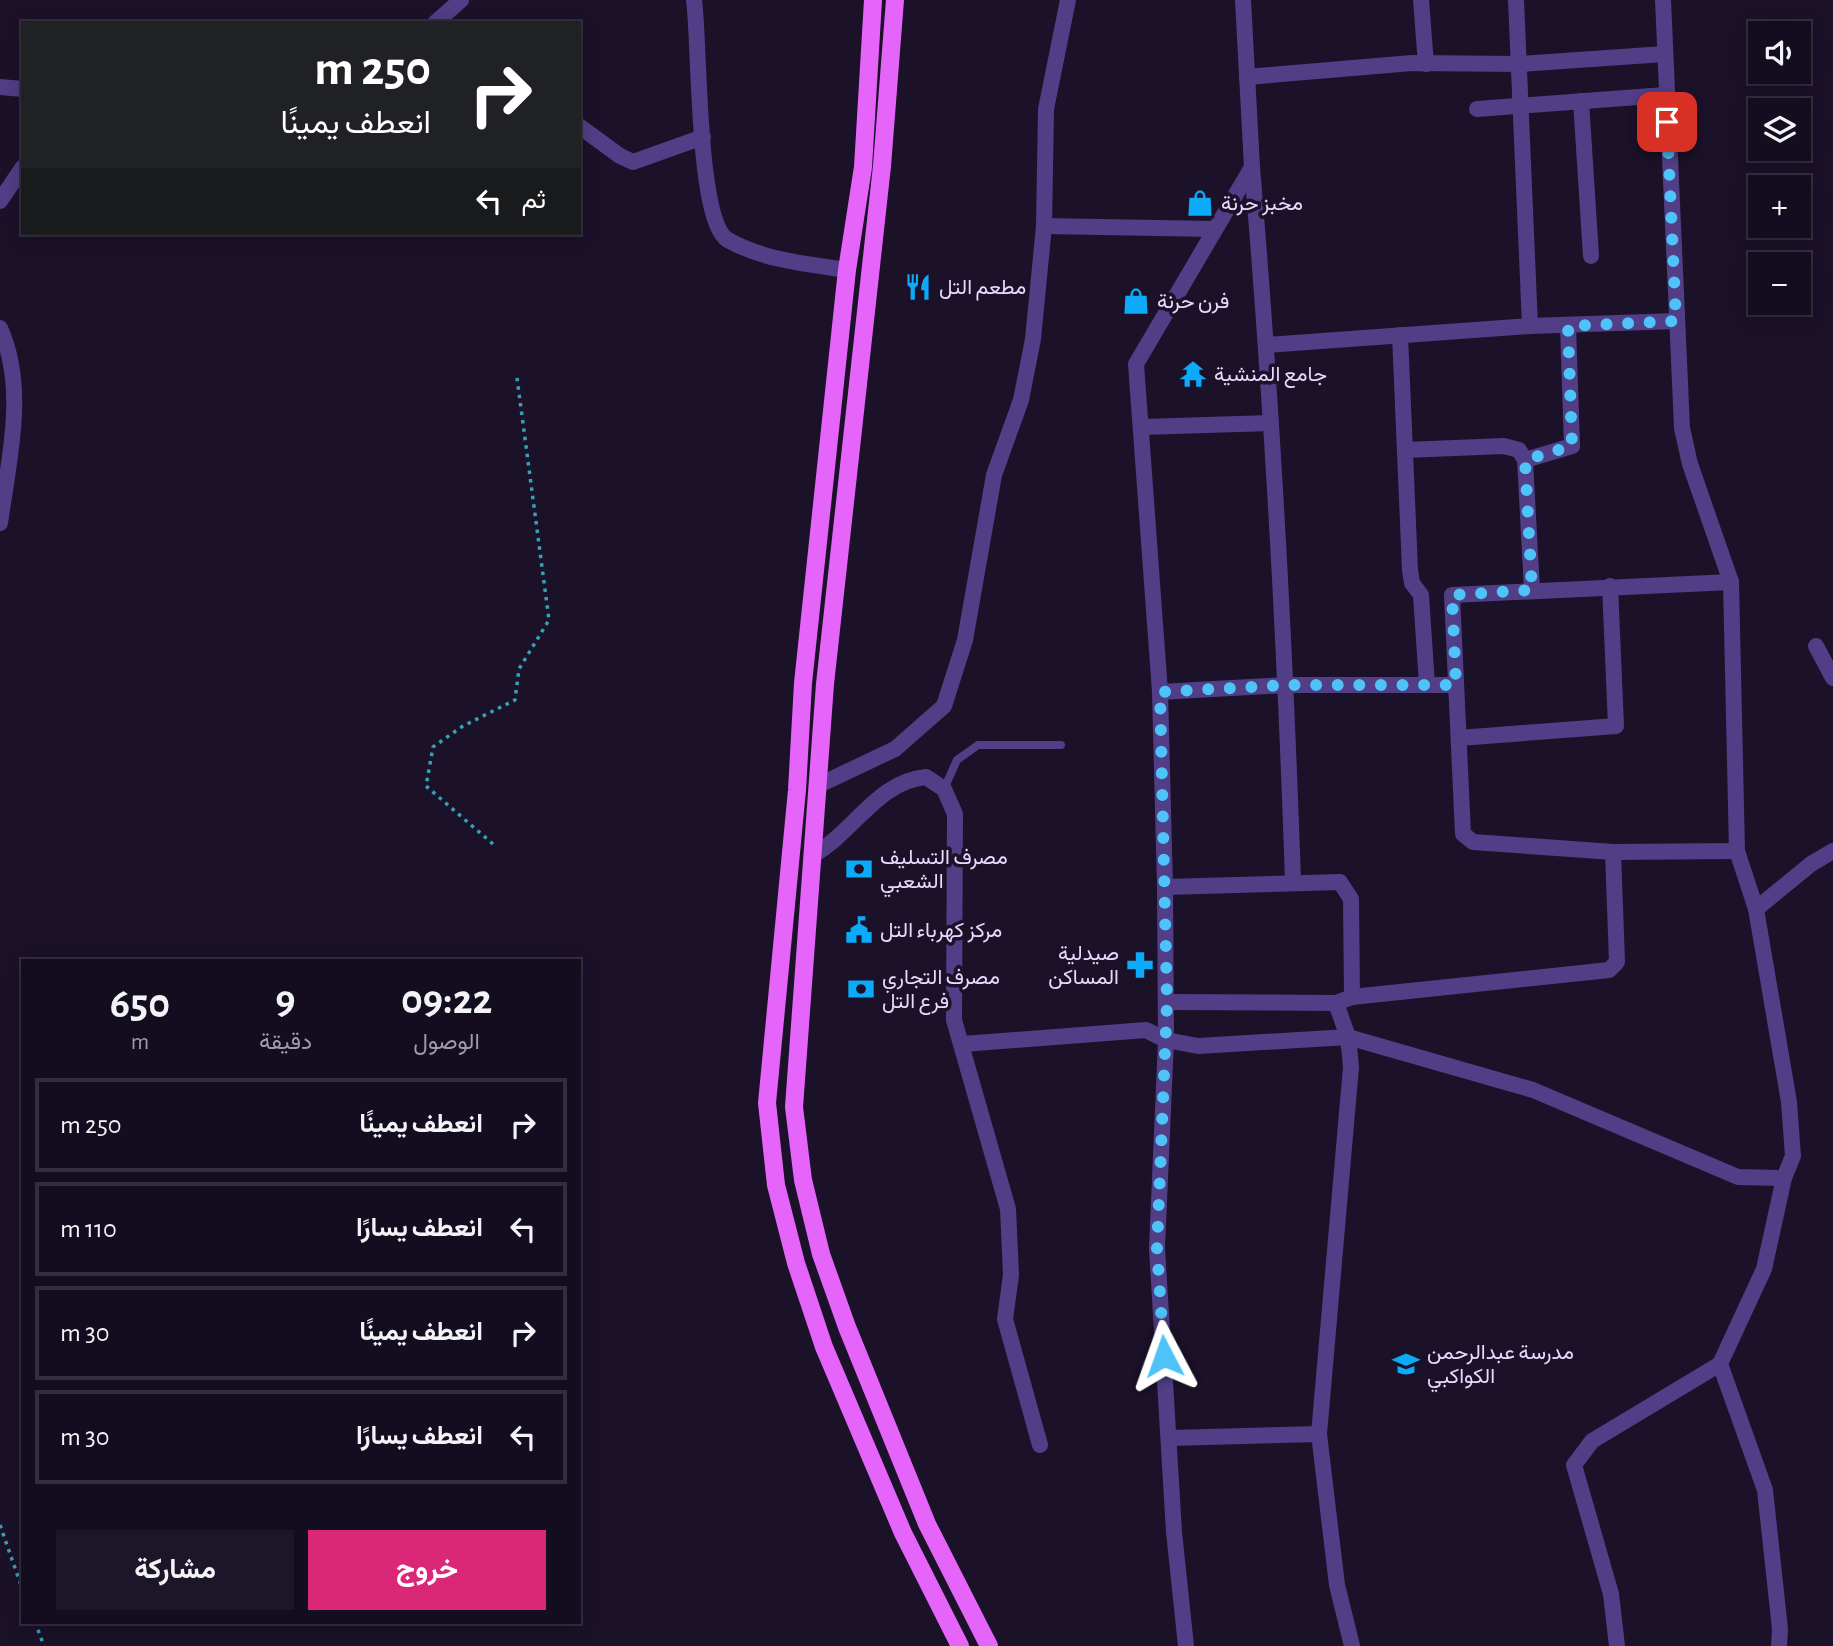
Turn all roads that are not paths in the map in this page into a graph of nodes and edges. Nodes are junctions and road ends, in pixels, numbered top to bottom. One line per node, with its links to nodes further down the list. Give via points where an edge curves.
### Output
1 (461, 0): 10 (street)
2 (694, 0): 22 (street)
3 (873, 0): 29 (main road, via 863,167)
4 (895, 0): 54 (main road, via 826,671)
5 (1068, 0): 26 (street, via 1046,109)
6 (1242, 0): 14 (street)
7 (1421, 0): 12 (street)
8 (1516, 0): 13 (street)
9 (1663, 0): 11 (street)
10 (447, 19)
11 (1664, 54): 13 (street); 17 (street)
12 (1426, 64): 13 (street); 14 (street)
13 (1521, 64): 19 (street)
14 (1247, 77): 23 (street)
15 (0, 87): 16 (street)
16 (21, 89)
17 (1665, 95): 18 (street); 30 (street)
18 (1581, 101): 19 (street); 28 (street)
19 (1522, 106): 20 (street); 31 (street)
20 (1477, 109)
21 (581, 127): 22 (street, via 633,162)
22 (703, 137): 29 (street, via 707,185 725,239 776,258)
23 (1252, 167): 27 (street); 35 (street)
24 (21, 170): 25 (street)
25 (0, 201)
26 (1044, 226): 27 (street); 54 (street, via 1033,339 1021,400 993,475 965,639 944,706 895,749)
27 (1214, 229): 37 (street, via 1136,364)
28 (1591, 256)
29 (846, 271): 74 (main road, via 803,683 767,1103 776,1185 824,1347 903,1533)
30 (1676, 321): 32 (street); 41 (street, via 1682,428)
31 (1530, 326): 32 (street); 34 (street)
32 (1568, 326): 39 (street, via 1572,446)
33 (0, 328): 40 (street, via 12,356 15,400)
34 (1400, 335): 35 (street); 38 (street)
35 (1267, 345): 36 (street)
36 (1271, 423): 37 (street); 48 (street)
37 (1142, 427): 51 (street)
38 (1405, 450): 39 (street, via 1504,446 1519,450); 44 (street, via 1410,570 1412,583)
39 (1525, 460): 43 (street)
40 (0, 523)
41 (1731, 582): 42 (street); 56 (street)
42 (1610, 586): 43 (street); 52 (street, via 1616,726)
43 (1532, 590): 45 (street)
44 (1421, 594): 45 (street); 49 (street)
45 (1452, 595): 50 (street)
46 (1816, 646): 47 (street)
47 (1833, 678)
48 (1287, 685): 49 (street); 51 (street); 60 (street)
49 (1427, 685): 50 (street)
50 (1456, 685): 52 (street)
51 (1160, 692): 61 (street)
52 (1459, 738): 58 (street, via 1463,834 1473,842)
53 (1061, 745): 55 (lane, via 978,745 957,760)
54 (819, 785): 59 (main road)
55 (944, 789): 59 (street, via 926,777 909,778 887,791 832,844); 68 (street, via 955,814 954,1020)
56 (1737, 851): 58 (street); 62 (street)
57 (1833, 851): 62 (street)
58 (1612, 852): 63 (street, via 1617,962 1609,970)
59 (813, 855): 75 (main road, via 794,1107 803,1180 821,1254 847,1327 928,1524)
60 (1293, 881): 61 (street); 63 (street, via 1340,881 1351,899)
61 (1165, 887): 64 (street)
62 (1756, 909): 69 (street, via 1790,1102 1793,1156)
63 (1352, 997): 65 (street)
64 (1167, 1002): 65 (street); 67 (street)
65 (1336, 1003): 66 (street)
66 (1348, 1037): 67 (street, via 1198,1046); 69 (street, via 1533,1090 1738,1177); 71 (street, via 1351,1067)
67 (1166, 1040): 68 (street, via 1146,1030); 72 (street, via 1157,1248)
68 (963, 1044): 73 (street, via 1008,1209 1011,1275 1005,1319)
69 (1784, 1178): 70 (street, via 1764,1269)
70 (1720, 1364): 78 (street, via 1592,1441 1574,1465 1611,1594); 79 (street, via 1765,1490)
71 (1319, 1434): 72 (street); 77 (street, via 1337,1585)
72 (1170, 1438): 76 (street)
73 (1040, 1445)
74 (960, 1646)
75 (989, 1646)
76 (1186, 1646)
77 (1352, 1646)
78 (1616, 1646)
79 (1779, 1646)

